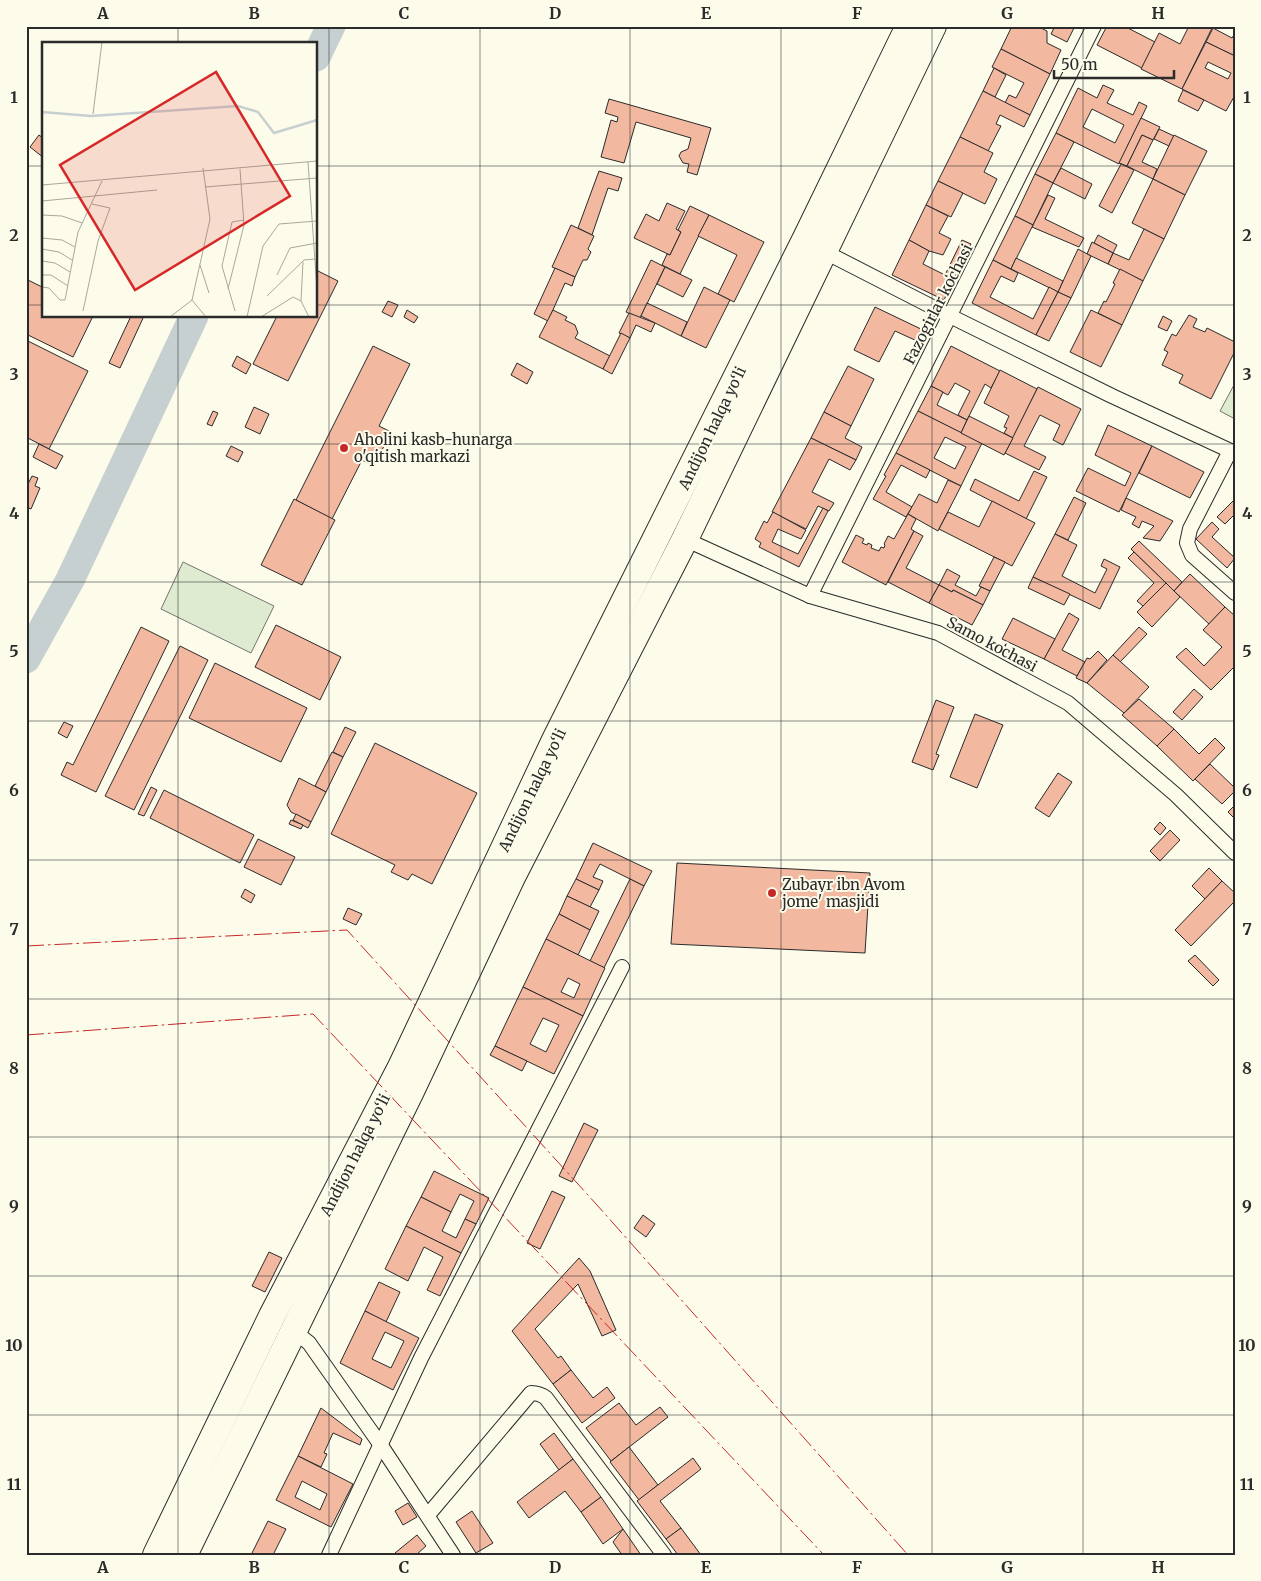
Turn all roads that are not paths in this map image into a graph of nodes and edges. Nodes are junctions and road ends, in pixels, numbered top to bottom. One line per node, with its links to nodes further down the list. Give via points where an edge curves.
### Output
1 (909, 26): 7 (highway, Andijon halqa yo‘li, via 806,238)
2 (933, 26): 4 (highway, Andijon halqa yo‘li)
3 (1094, 26): 5 (street, Fazogirlar koʻchasi)
4 (823, 251): 5 (street); 7 (highway, Andijon halqa yo‘li)
5 (950, 316): 6 (street); 9 (street, Fazogirlar koʻchasi)
6 (1232, 452): 8 (street, via 1190,529 1187,543 1192,554)
7 (673, 534): 9 (street, Samo koʻchasi); 12 (highway, Andijon halqa yo‘li); 15 (highway, Andijon halqa yo‘li, via 555,740 401,1067 272,1316)
8 (1235, 593)
9 (810, 596): 10 (street, Samo koʻchasi, via 938,632 1068,703 1176,795)
10 (1235, 853)
11 (622, 967): 13 (street)
12 (294, 1331): 13 (street, via 309,1343); 16 (highway, Andijon halqa yo‘li)
13 (380, 1444): 14 (street); 17 (street)
14 (428, 1515): 18 (street); 19 (street, via 531,1393 535,1393 546,1398)
15 (156, 1555)
16 (184, 1555)
17 (329, 1555)
18 (453, 1555)
19 (664, 1555)

